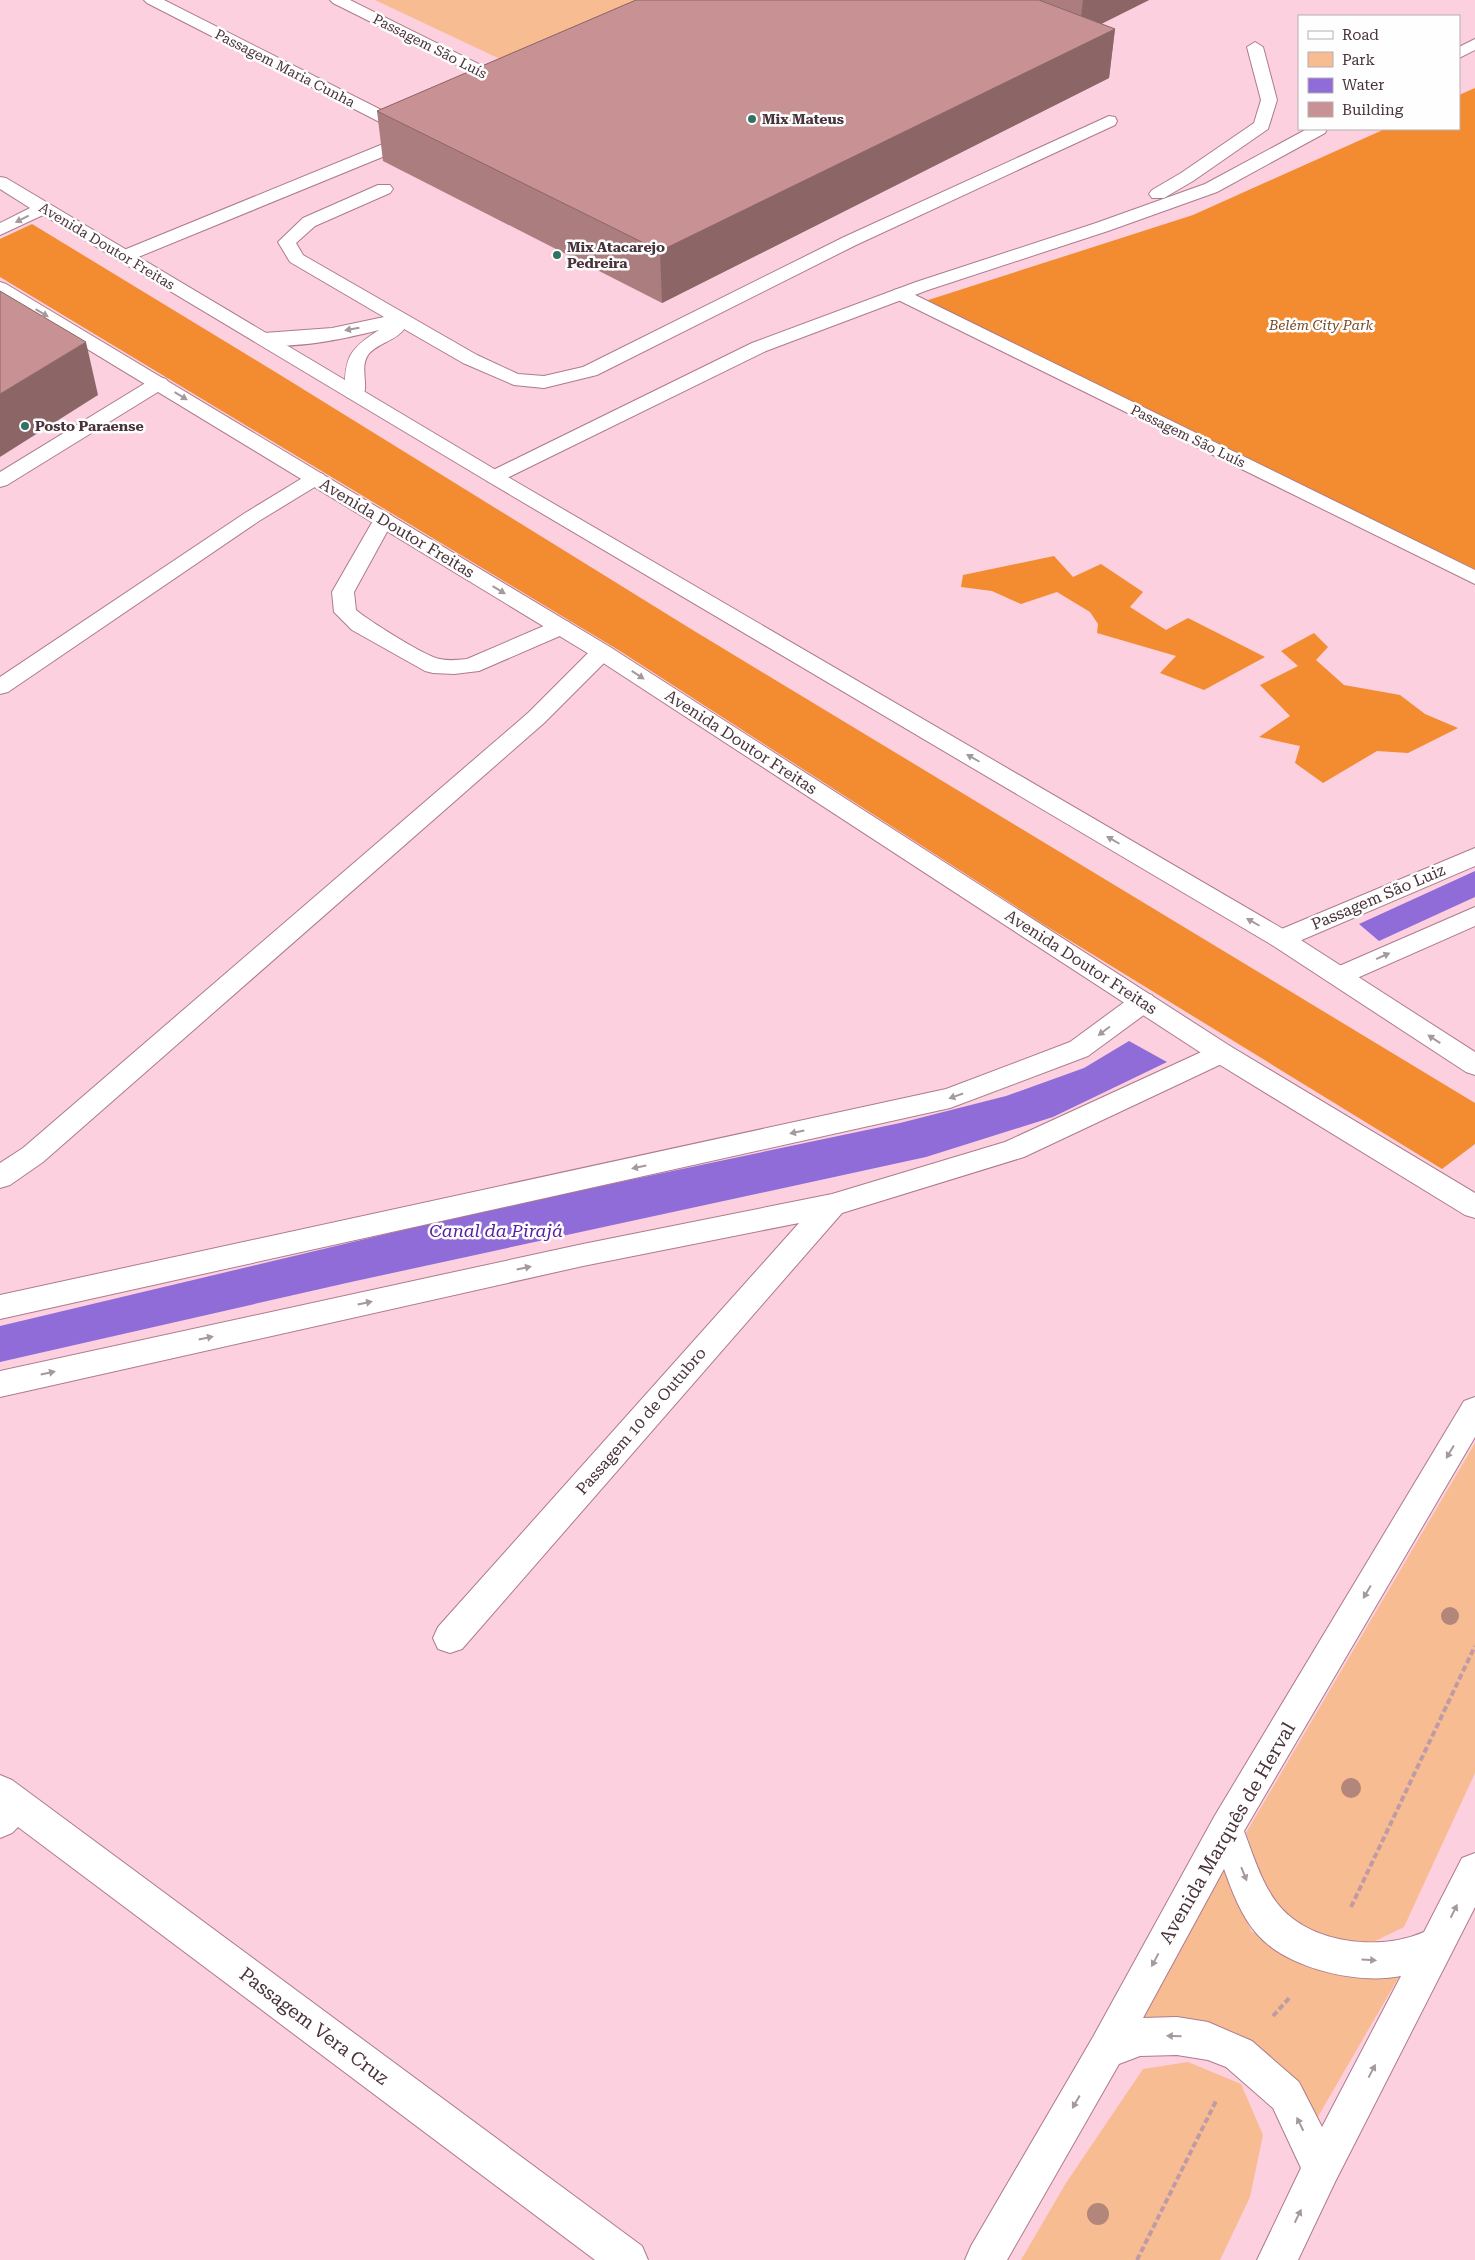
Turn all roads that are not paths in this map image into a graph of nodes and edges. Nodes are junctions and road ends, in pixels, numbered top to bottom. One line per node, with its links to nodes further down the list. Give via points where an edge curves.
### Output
1 (152, 0): 10 (street, Passagem Maria Cunha)
2 (338, 0): 6 (street, Passagem São Luís, via 523,92)
3 (1475, 44): 5 (street)
4 (1255, 48): 14 (street, via 1269,100 1262,126 1187,177)
5 (1460, 52)
6 (506, 99)
7 (1109, 121): 19 (street, via 850,241 590,371 544,382 514,378 470,359)
8 (436, 128): 10 (street)
9 (1317, 130): 14 (street, via 1210,188)
10 (419, 136): 16 (street)
11 (0, 182): 13 (street, Avenida Doutor Freitas)
12 (384, 189): 19 (street, via 309,222 287,242 296,258)
13 (43, 208): 15 (street, one-way to 15); 16 (street, Avenida Doutor Freitas)
14 (1102, 227): 18 (street)
15 (0, 230)
16 (125, 256): 20 (street, Avenida Doutor Freitas)
17 (0, 288): 21 (street, Avenida Doutor Freitas, one-way to 21)
18 (901, 294): 23 (street, via 759,347); 27 (street, Passagem São Luís)
19 (403, 320): 20 (street, one-way to 20, via 341,332); 22 (street, via 363,347 353,367)
20 (264, 339): 22 (street, Avenida Doutor Freitas)
21 (159, 383): 24 (street, Avenida Doutor Freitas, one-way to 24); 25 (street)
22 (355, 394): 23 (street, Avenida Doutor Freitas)
23 (494, 477): 33 (street, Avenida Doutor Freitas, one-way to 23)
24 (316, 478): 26 (street, Avenida Doutor Freitas); 30 (street, via 252,517)
25 (0, 481)
26 (384, 520): 28 (street, Avenida Doutor Freitas, one-way to 28); 28 (street, via 342,592 345,612 360,625 433,666 454,667 471,666)
27 (1475, 578)
28 (561, 627): 29 (street, Avenida Doutor Freitas)
29 (602, 652): 35 (street, Avenida Doutor Freitas, one-way to 35); 38 (street, via 536,718 33,1155)
30 (0, 687)
31 (1475, 856): 33 (street, Passagem São Luiz)
32 (1475, 916): 34 (street, one-way to 32)
33 (1282, 939): 34 (street, Avenida Doutor Freitas)
34 (1339, 976): 37 (street, Avenida Doutor Freitas, one-way to 34)
35 (1143, 1002): 36 (street, Avenida Doutor Freitas); 41 (street, one-way to 41, via 1079,1049 950,1098)
36 (1221, 1053): 39 (street, via 1014,1150); 40 (street, Avenida Doutor Freitas)
37 (1475, 1065)
38 (0, 1177)
39 (832, 1205): 42 (street, one-way to 39, via 583,1255); 44 (street, Passagem 10 de Outubro)
40 (1475, 1207)
41 (0, 1307)
42 (0, 1384)
43 (1475, 1410): 46 (street, Avenida Marquês de Herval, one-way to 46)
44 (450, 1638)
45 (5, 1806): 51 (street, Passagem Vera Cruz)
46 (1226, 1829): 48 (street, one-way to 48, via 1247,1882 1270,1922 1299,1943 1329,1954 1384,1960 1412,1955); 49 (street, Avenida Marquês de Herval, one-way to 49)
47 (1475, 1870): 48 (street, one-way to 47)
48 (1438, 1944): 50 (street, one-way to 48)
49 (1106, 2050): 50 (street, one-way to 49, via 1286,2095 1239,2054 1208,2041 1177,2036 1140,2037); 52 (street, Avenida Marquês de Herval, one-way to 52)
50 (1321, 2168): 53 (street, one-way to 50)
51 (628, 2260)
52 (985, 2260)
53 (1277, 2260)

